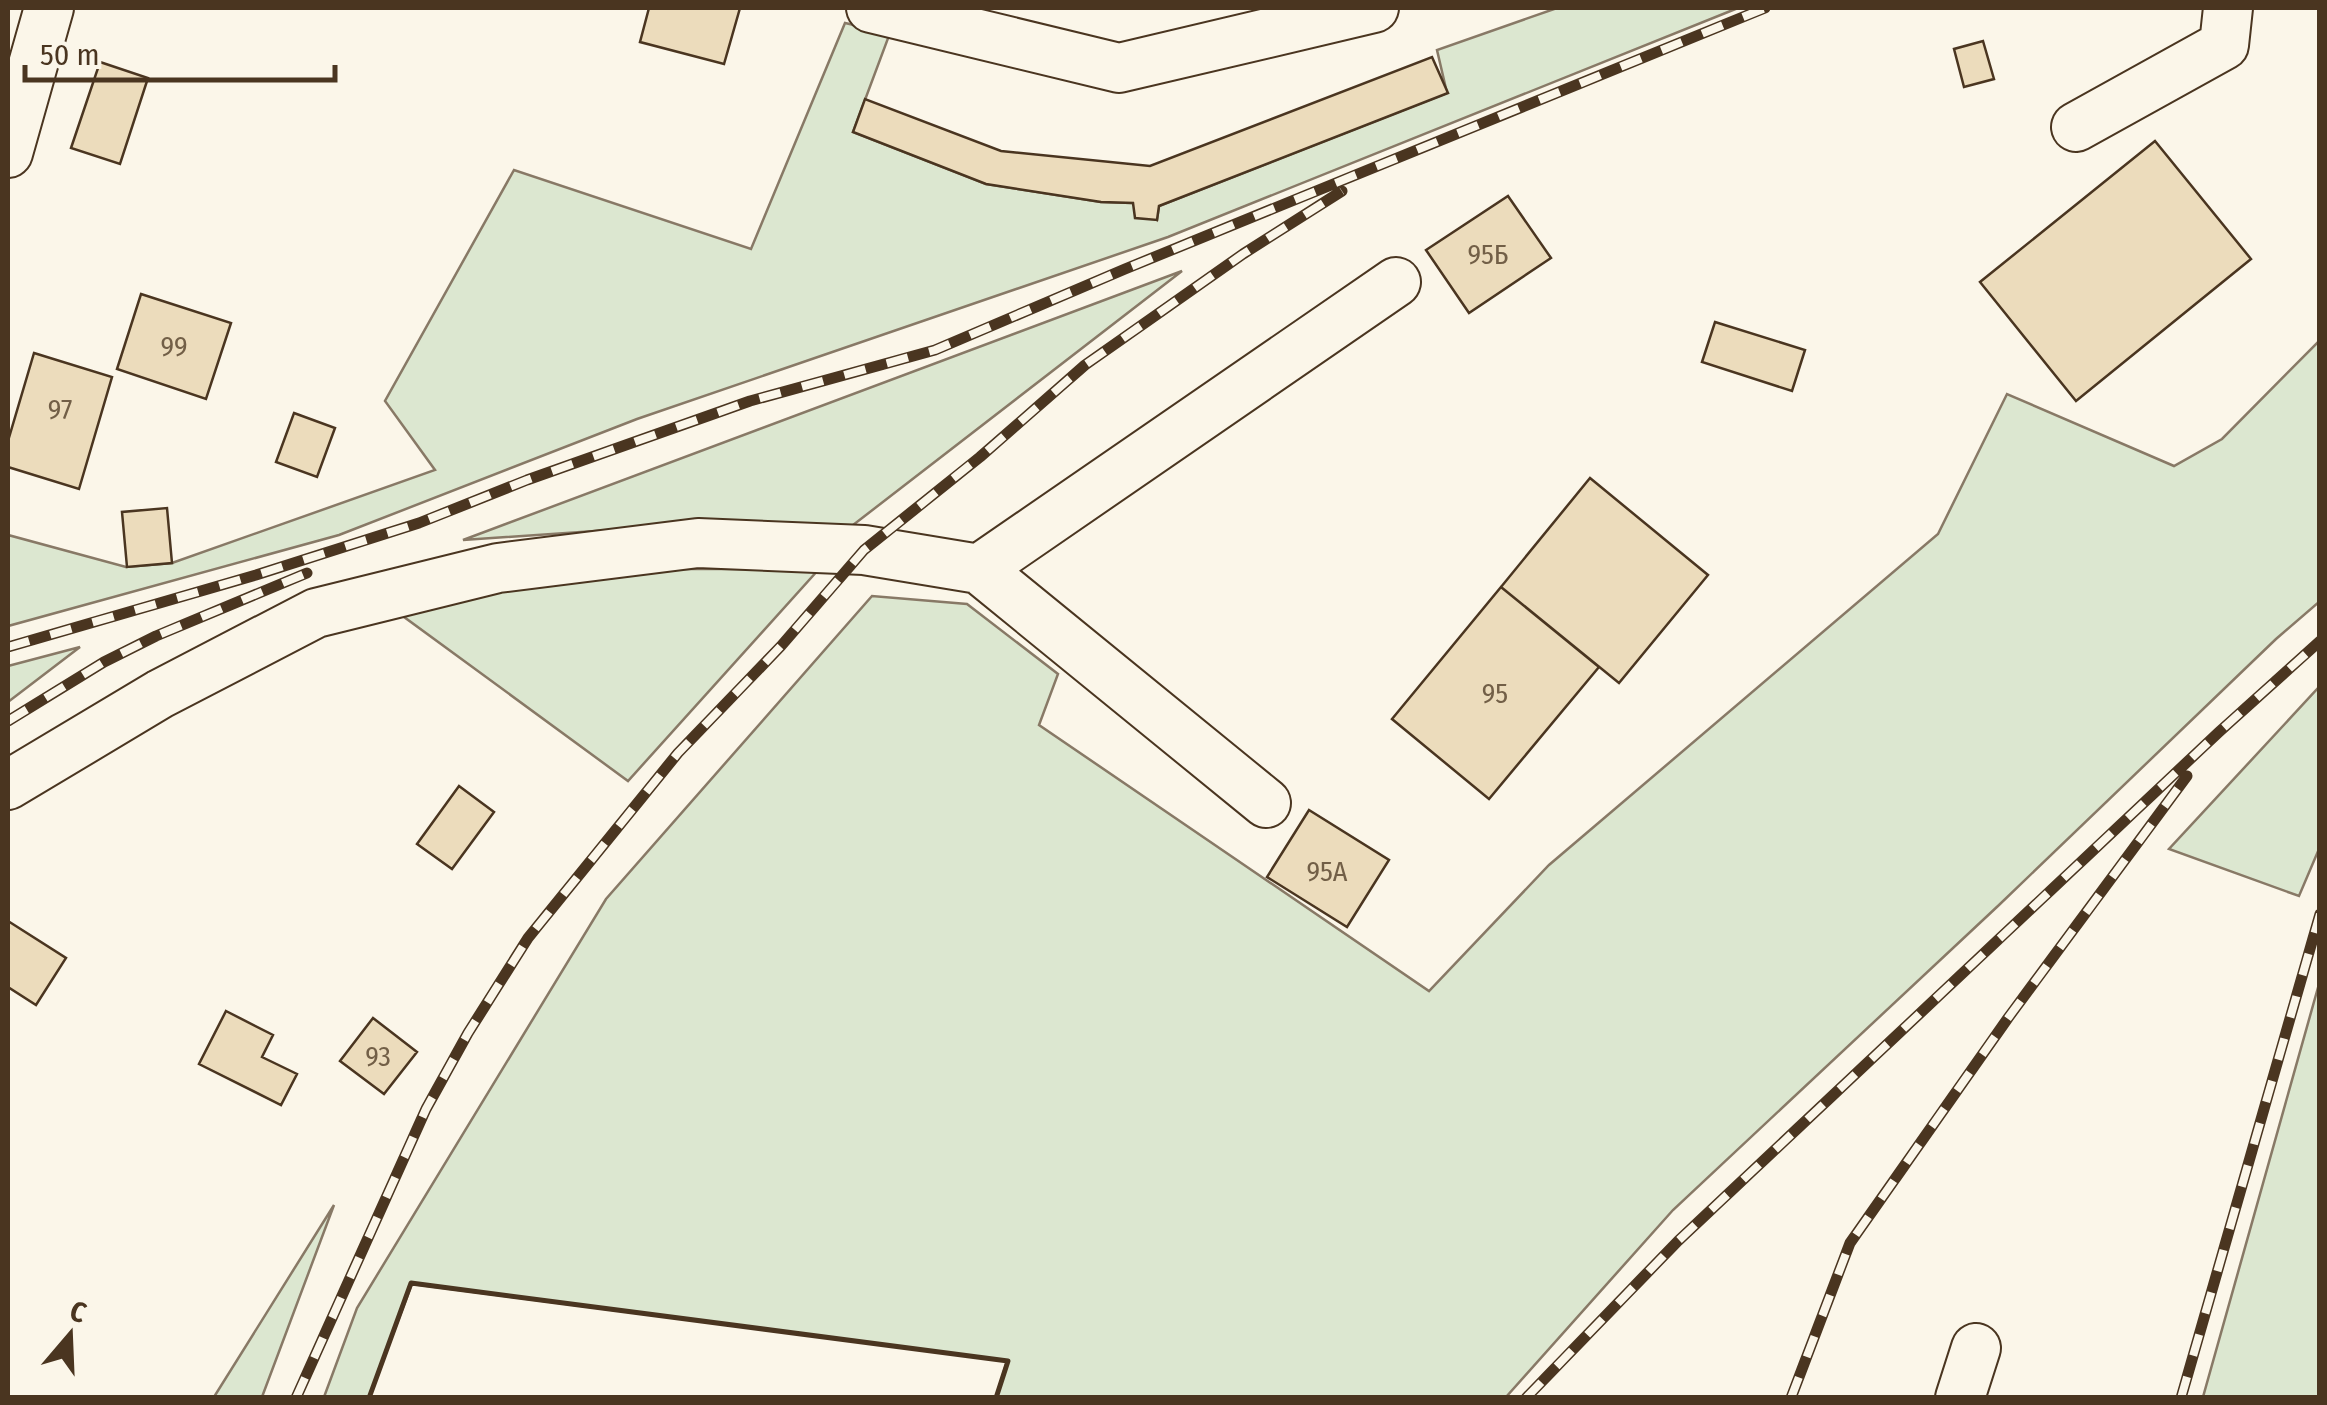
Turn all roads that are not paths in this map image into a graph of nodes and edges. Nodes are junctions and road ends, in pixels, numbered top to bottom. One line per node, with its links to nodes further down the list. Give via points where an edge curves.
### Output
1 (49, 8): 7 (street)
2 (871, 8): 5 (street, via 1119,68)
3 (1374, 8): 5 (street)
4 (2228, 8): 6 (street, via 2224,46)
5 (1226, 26)
6 (2076, 127)
7 (8, 154)
8 (1396, 282): 9 (street)
9 (980, 569): 10 (street, via 864,550 698,543 498,568 316,614 160,694); 11 (street)
10 (8, 785)
11 (1266, 803)
12 (1976, 1348): 13 (street)
13 (1960, 1398)

